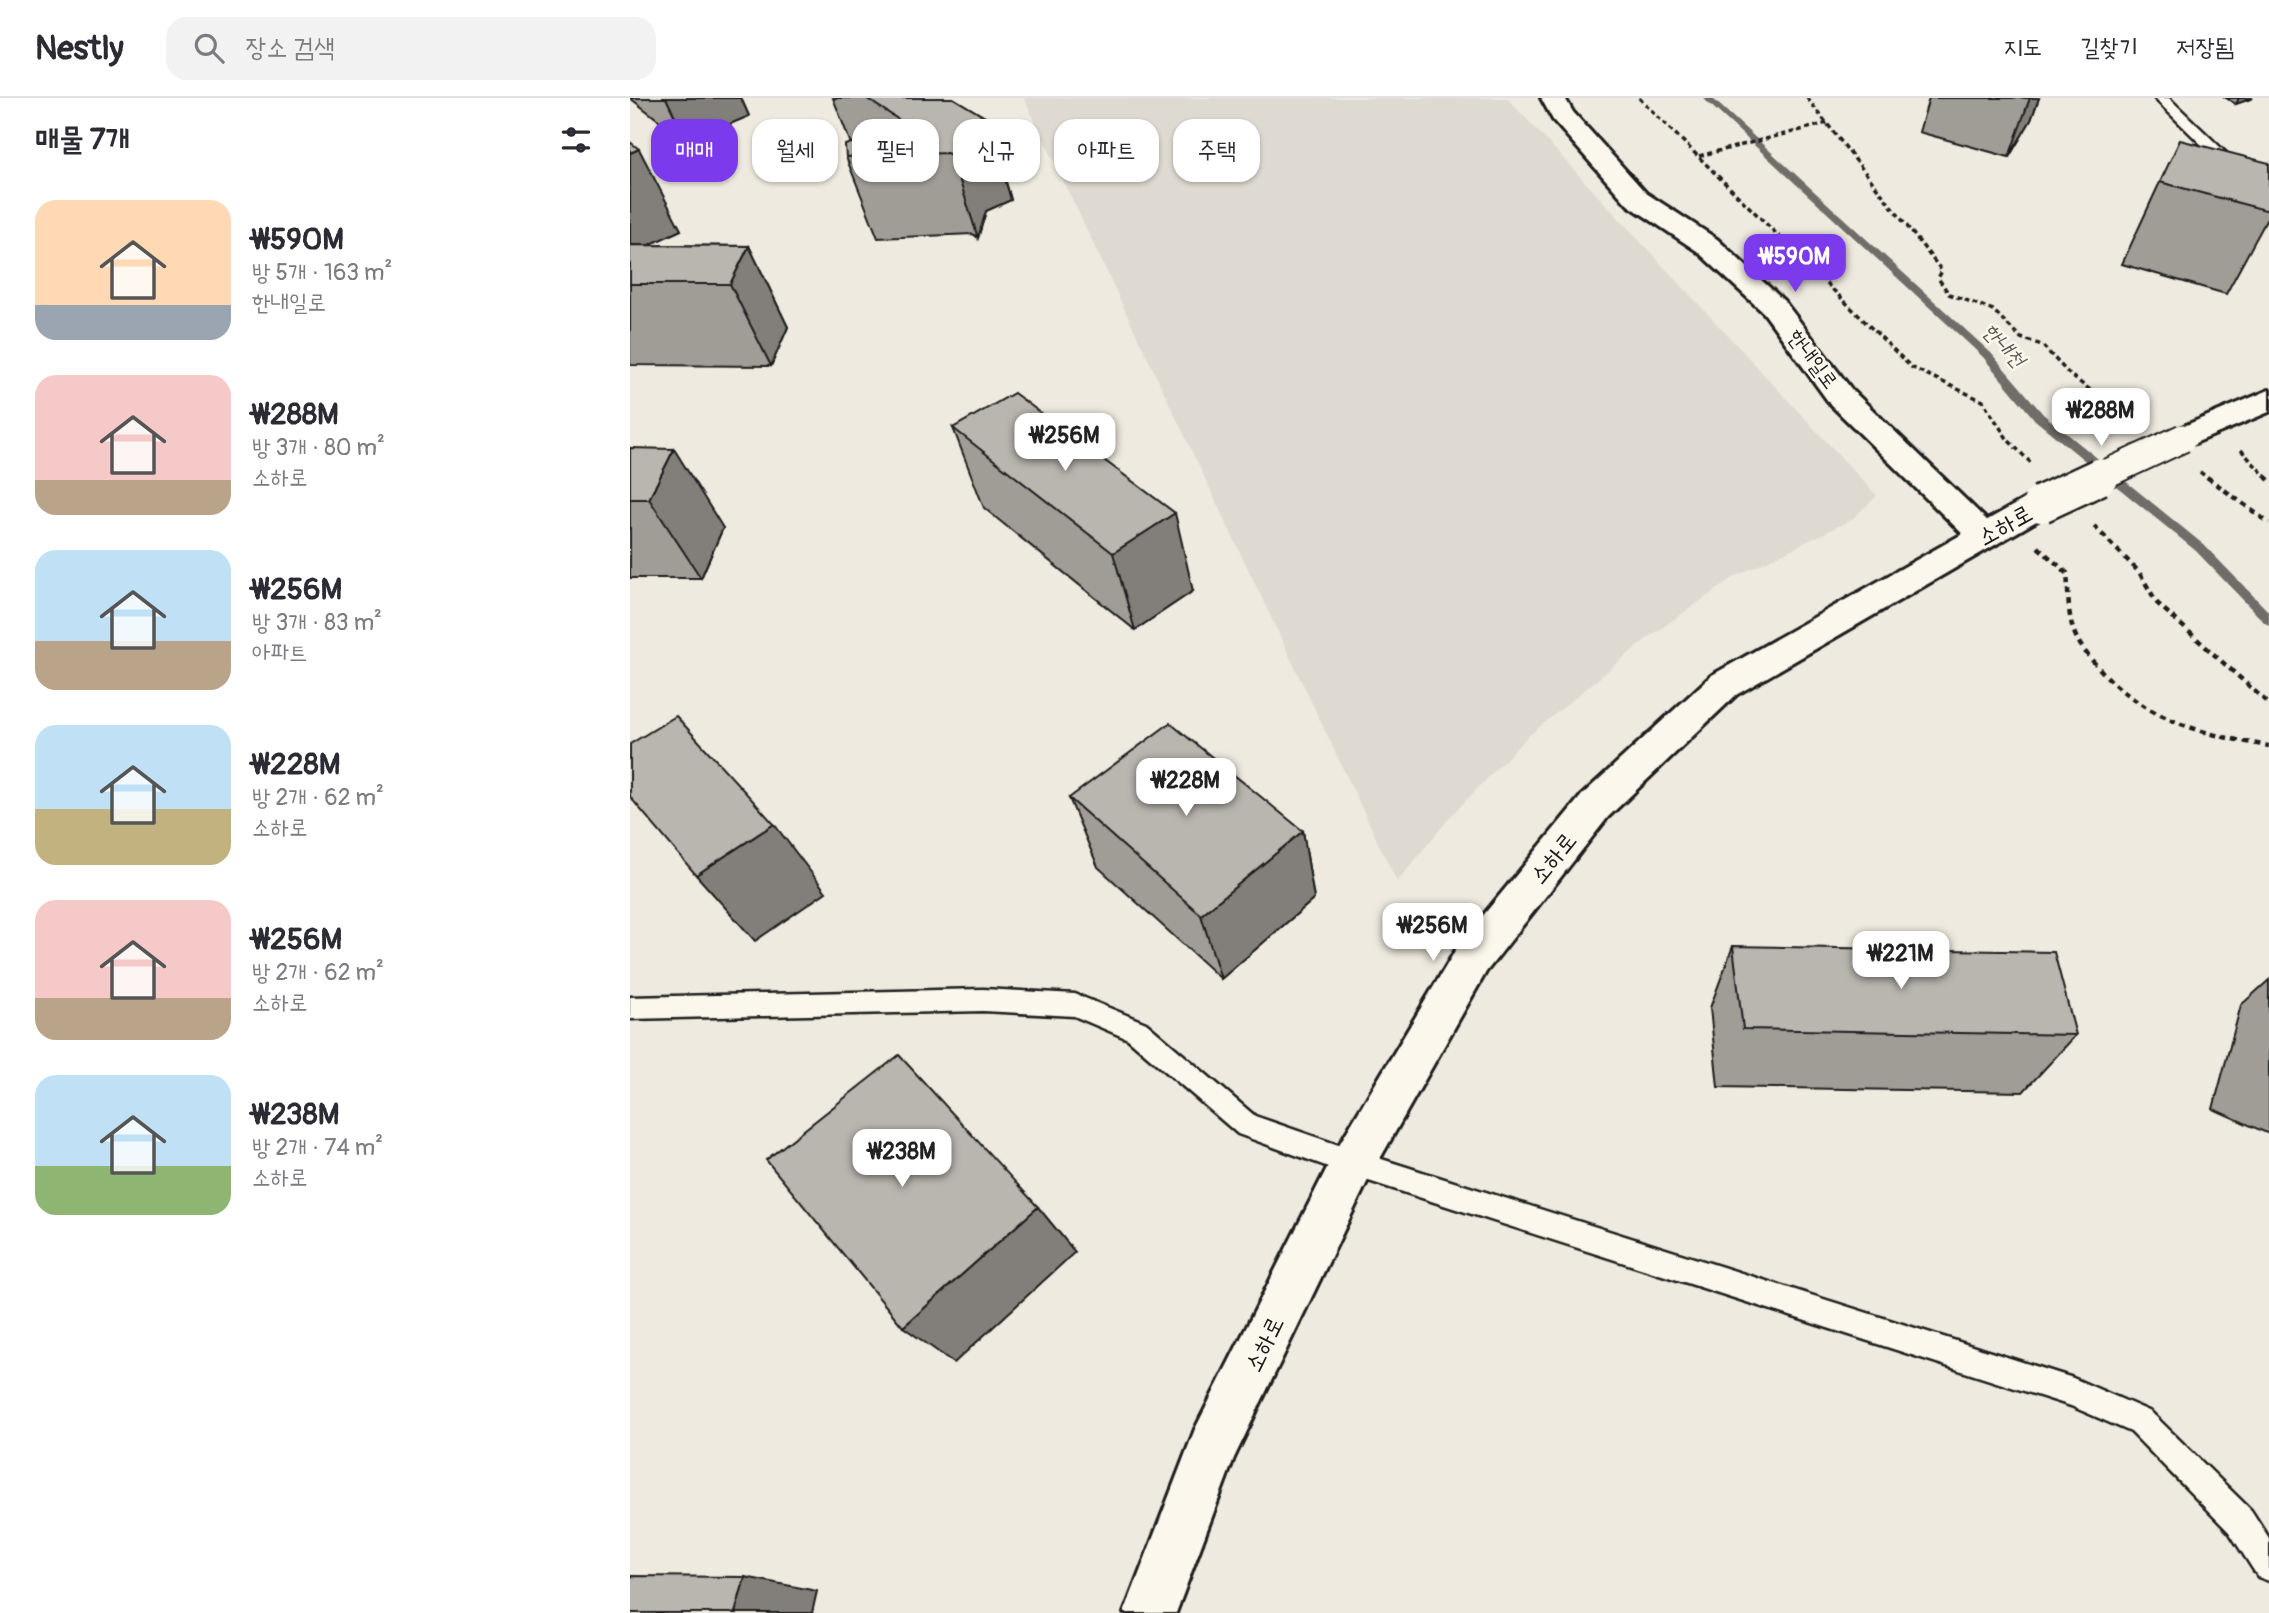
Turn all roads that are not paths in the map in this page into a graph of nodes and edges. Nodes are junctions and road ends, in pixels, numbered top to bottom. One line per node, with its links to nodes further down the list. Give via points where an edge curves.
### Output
1 (1553, 98): 5 (street, 한내일로, via 1562,115 1637,199 1707,244 1774,307 1841,397)
2 (2161, 98): 3 (lane)
3 (2269, 203)
4 (2269, 400): 5 (street, 소하로, bridge)
5 (1997, 529): 7 (street, 소하로, via 1724,685 1595,806 1472,959)
6 (630, 1008): 7 (lane, via 969,1000 1074,1005 1137,1031 1247,1125)
7 (1353, 1163): 8 (lane, via 2073,1392 2141,1422 2240,1521); 9 (street, 소하로, via 1213,1447)
8 (2269, 1566)
9 (1150, 1613)

